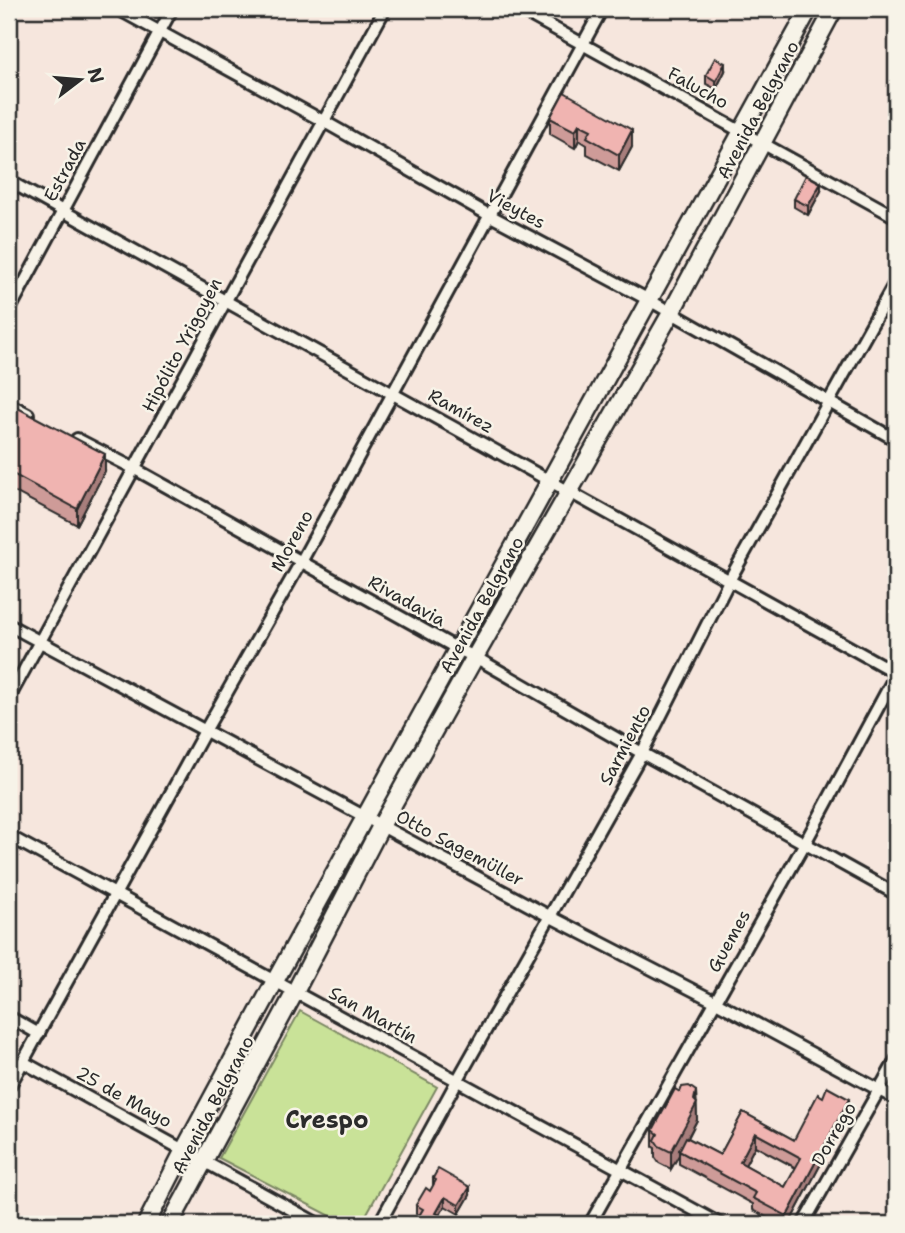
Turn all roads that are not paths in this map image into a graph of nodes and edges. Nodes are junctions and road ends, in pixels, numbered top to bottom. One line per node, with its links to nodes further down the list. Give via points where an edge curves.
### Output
1 (118, 9): 8 (street, Vieytes)
2 (172, 9): 8 (street, Estrada)
3 (385, 9): 10 (street, Hipólito Yrigoyen)
4 (519, 9): 9 (street, Falucho)
5 (602, 9): 9 (street, Moreno)
6 (809, 9): 11 (street, Avenida Belgrano)
7 (834, 9): 12 (street, Avenida Belgrano)
8 (160, 32): 10 (street, Vieytes); 14 (street, Estrada)
9 (583, 44): 11 (street, Falucho); 15 (street, Moreno)
10 (323, 121): 15 (street, Vieytes); 19 (street, Hipólito Yrigoyen)
11 (742, 132): 12 (street, Falucho); 18 (street, Avenida Belgrano)
12 (762, 143): 16 (street, Falucho); 21 (street, Avenida Belgrano)
13 (9, 181): 14 (street, Ramírez)
14 (63, 211): 19 (street, Ramírez); 20 (street, Estrada)
15 (489, 215): 18 (street, Vieytes); 22 (street, Moreno)
16 (896, 217)
17 (896, 281): 23 (street, Sarmiento)
18 (649, 300): 21 (street, Vieytes); 29 (street, Avenida Belgrano)
19 (226, 301): 22 (street, Ramírez); 28 (street, Hipólito Yrigoyen)
20 (9, 311)
21 (671, 313): 23 (street, Vieytes); 30 (street, Avenida Belgrano)
22 (391, 393): 29 (street, Ramírez); 31 (street, Moreno)
23 (828, 402): 27 (street, Vieytes); 32 (street, Sarmiento)
24 (9, 404): 25 (street)
25 (43, 422)
26 (66, 434): 28 (street, Rivadavia)
27 (896, 440)
28 (135, 469): 31 (street, Rivadavia); 34 (street, Hipólito Yrigoyen)
29 (550, 480): 30 (street, Ramírez); 35 (street, Avenida Belgrano)
30 (569, 491): 32 (street, Ramírez); 36 (street, Avenida Belgrano)
31 (301, 562): 35 (street, Rivadavia); 39 (street, Moreno)
32 (730, 579): 37 (street, Ramírez); 40 (street, Sarmiento)
33 (9, 625): 34 (street, Otto Sagemüller)
34 (40, 641): 38 (street, Hipólito Yrigoyen); 39 (street, Otto Sagemüller)
35 (458, 649): 36 (street, Rivadavia); 41 (street, Avenida Belgrano)
36 (475, 657): 40 (street, Rivadavia); 42 (street, Avenida Belgrano)
37 (896, 673): 44 (street, Guemes)
38 (9, 698)
39 (205, 731): 41 (street, Otto Sagemüller); 45 (street, Moreno)
40 (642, 753): 44 (street, Rivadavia); 47 (street, Sarmiento)
41 (365, 817): 42 (street, Otto Sagemüller); 48 (street, Avenida Belgrano)
42 (382, 826): 47 (street, Otto Sagemüller); 49 (street, Avenida Belgrano)
43 (9, 835): 45 (street, San Martín)
44 (804, 843): 46 (street, Rivadavia); 50 (street, Guemes)
45 (115, 894): 48 (street, San Martín); 52 (street, Moreno)
46 (896, 894)
47 (549, 916): 50 (street, Otto Sagemüller); 55 (street, Sarmiento)
48 (275, 981): 49 (street, San Martín); 59 (street, Avenida Belgrano)
49 (295, 992): 55 (street, San Martín); 60 (street, Avenida Belgrano)
50 (716, 1002): 57 (street, Otto Sagemüller); 61 (street, Guemes)
51 (9, 1017): 52 (street)
52 (39, 1034): 54 (street, Moreno)
53 (896, 1060): 57 (street, Dorrego)
54 (23, 1062): 56 (street, Moreno); 59 (street, 25 de Mayo)
55 (457, 1081): 61 (street, San Martín); 65 (street, Sarmiento)
56 (9, 1087)
57 (880, 1090): 58 (street, Otto Sagemüller); 68 (street, Dorrego)
58 (896, 1099)
59 (184, 1150): 60 (street, 25 de Mayo); 62 (street, Avenida Belgrano)
60 (204, 1161): 63 (street, Avenida Belgrano); 64 (street, 25 de Mayo)
61 (622, 1171): 66 (street, Guemes); 67 (street, San Martín)
62 (146, 1224)
63 (170, 1224)
64 (318, 1224)
65 (379, 1224)
66 (590, 1224)
67 (720, 1224)
68 (803, 1224)

